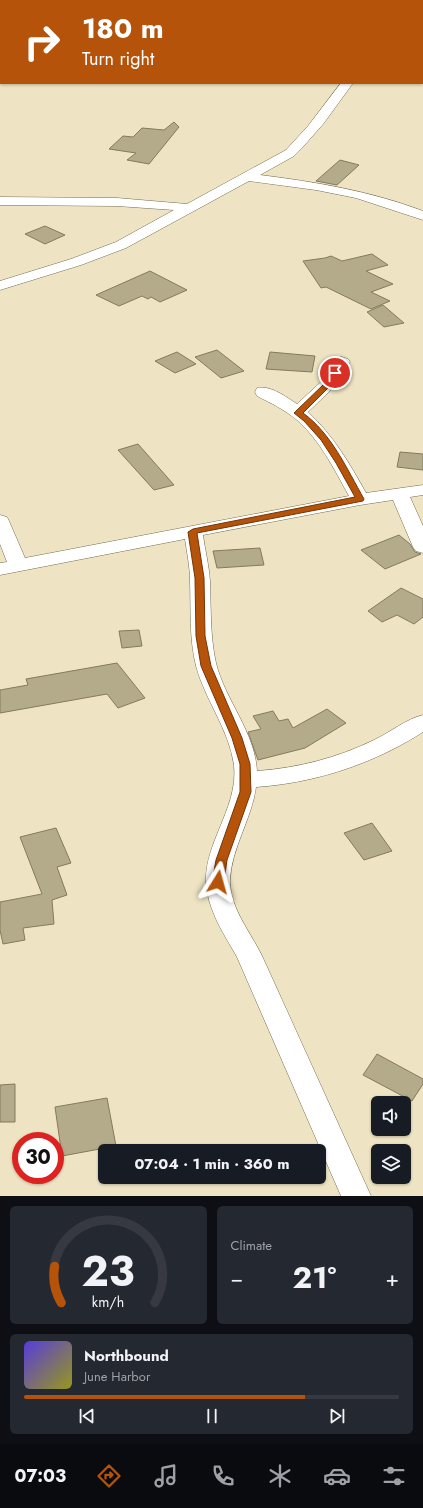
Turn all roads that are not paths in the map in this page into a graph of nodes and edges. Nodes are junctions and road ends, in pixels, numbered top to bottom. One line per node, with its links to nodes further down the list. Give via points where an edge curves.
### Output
1 (346, 84): 2 (street, via 306,139 290,153)
2 (249, 177): 4 (street); 5 (street, via 354,193 396,204)
3 (0, 201): 4 (street, via 148,203)
4 (188, 208): 6 (street, via 121,245)
5 (423, 216)
6 (0, 286)
7 (342, 362): 9 (street, via 328,384)
8 (263, 392): 9 (street, via 287,404)
9 (298, 413): 12 (street, via 324,438)
10 (423, 490): 11 (street)
11 (399, 493): 12 (street); 15 (street)
12 (360, 499): 14 (street)
13 (0, 521): 16 (street)
14 (193, 532): 16 (street); 18 (street, via 200,578 200,636 206,666 237,738 245,764)
15 (423, 547)
16 (9, 567)
17 (423, 722): 18 (street, via 365,754 275,779)
18 (246, 780): 19 (street, via 246,792 221,860 218,882 222,900)
19 (356, 1196)

